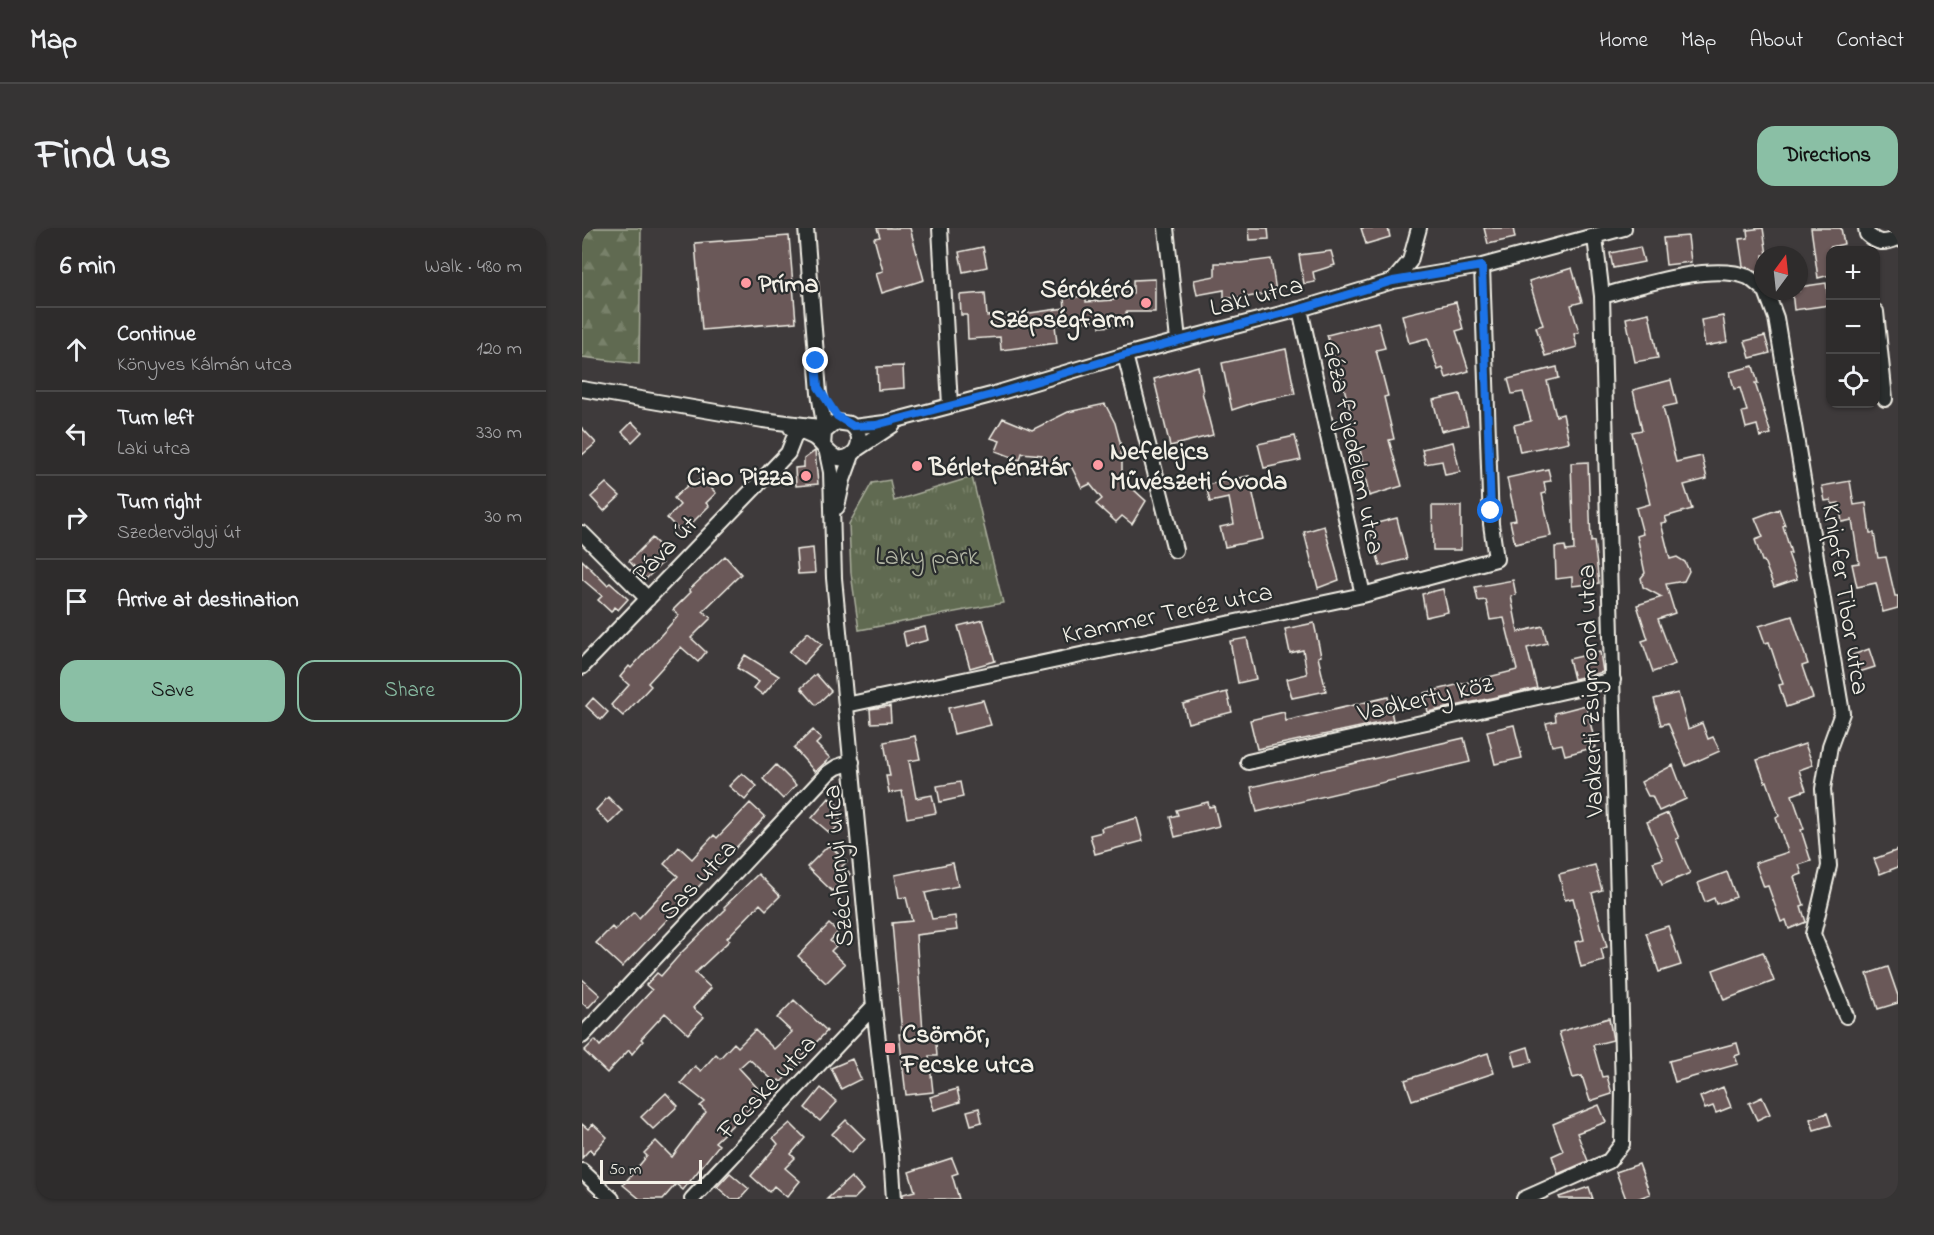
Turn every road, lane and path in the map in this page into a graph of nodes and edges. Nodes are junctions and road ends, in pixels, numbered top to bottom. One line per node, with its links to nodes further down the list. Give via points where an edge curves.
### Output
1 (806, 228): 20 (street)
2 (940, 228): 22 (street)
3 (1166, 228): 16 (street)
4 (1419, 228): 11 (street, via 1410,261)
5 (1624, 228): 7 (street, Laki utca)
6 (1867, 231): 8 (street, via 1876,242); 9 (street)
7 (1595, 237): 10 (street, Laki utca); 13 (street, Vadkerti Zsigmond utca)
8 (1898, 238)
9 (1869, 246)
10 (1482, 266): 11 (street, Laki utca); 32 (street, Krammer Teréz utca, via 1491,524 1496,559)
11 (1393, 281): 15 (street, Laki utca)
12 (1754, 282): 13 (street, Knipfer Tibor utca, via 1726,273 1678,275)
13 (1602, 296): 35 (street, Vadkerti Zsigmond utca)
14 (1769, 300): 40 (street, Knipfer Tibor utca, via 1776,318 1842,713 1830,746 1823,789 1829,866 1813,934)
15 (1300, 309): 16 (street, Laki utca); 32 (street, Géza fejedelem utca)
16 (1178, 340): 18 (street, Laki utca)
17 (1880, 354): 21 (street)
18 (1125, 355): 22 (street, Laki utca); 31 (street)
19 (582, 389): 25 (street)
20 (818, 390): 24 (street, via 833,411); 25 (street, via 813,407); 26 (street)
21 (1885, 399)
22 (950, 405): 23 (street, Laki utca)
23 (902, 419): 24 (street, Laki utca, via 876,425); 28 (street, Laki utca)
24 (849, 424): 26 (street, via 836,422); 28 (street, via 859,435)
25 (792, 426): 26 (street); 27 (street); 33 (street, Páva út, via 788,453)
26 (827, 428): 27 (street, via 823,436)
27 (825, 449): 28 (street, via 831,456 842,458); 29 (street, Széchenyi utca, via 831,472)
28 (854, 452): 29 (street, Széchenyi utca)
29 (831, 528): 36 (street, Széchenyi utca)
30 (582, 533): 33 (street)
31 (1175, 550)
32 (1363, 595): 36 (street, Krammer Teréz utca)
33 (648, 599): 34 (street, Páva út)
34 (582, 668)
35 (1613, 680): 38 (street, Vadkerty köz); 43 (street, Vadkerti Zsigmond utca, via 1622,1144 1609,1161)
36 (846, 705): 37 (street, Széchenyi utca)
37 (852, 762): 39 (street, Széchenyi utca); 41 (street, Sas utca, via 828,774)
38 (1248, 762)
39 (874, 1006): 45 (street, Fecske utca); 46 (street, Széchenyi utca)
40 (1846, 1016)
41 (582, 1036)
42 (582, 1171): 44 (street)
43 (1532, 1197)
44 (612, 1199)
45 (692, 1199)
46 (894, 1199)

